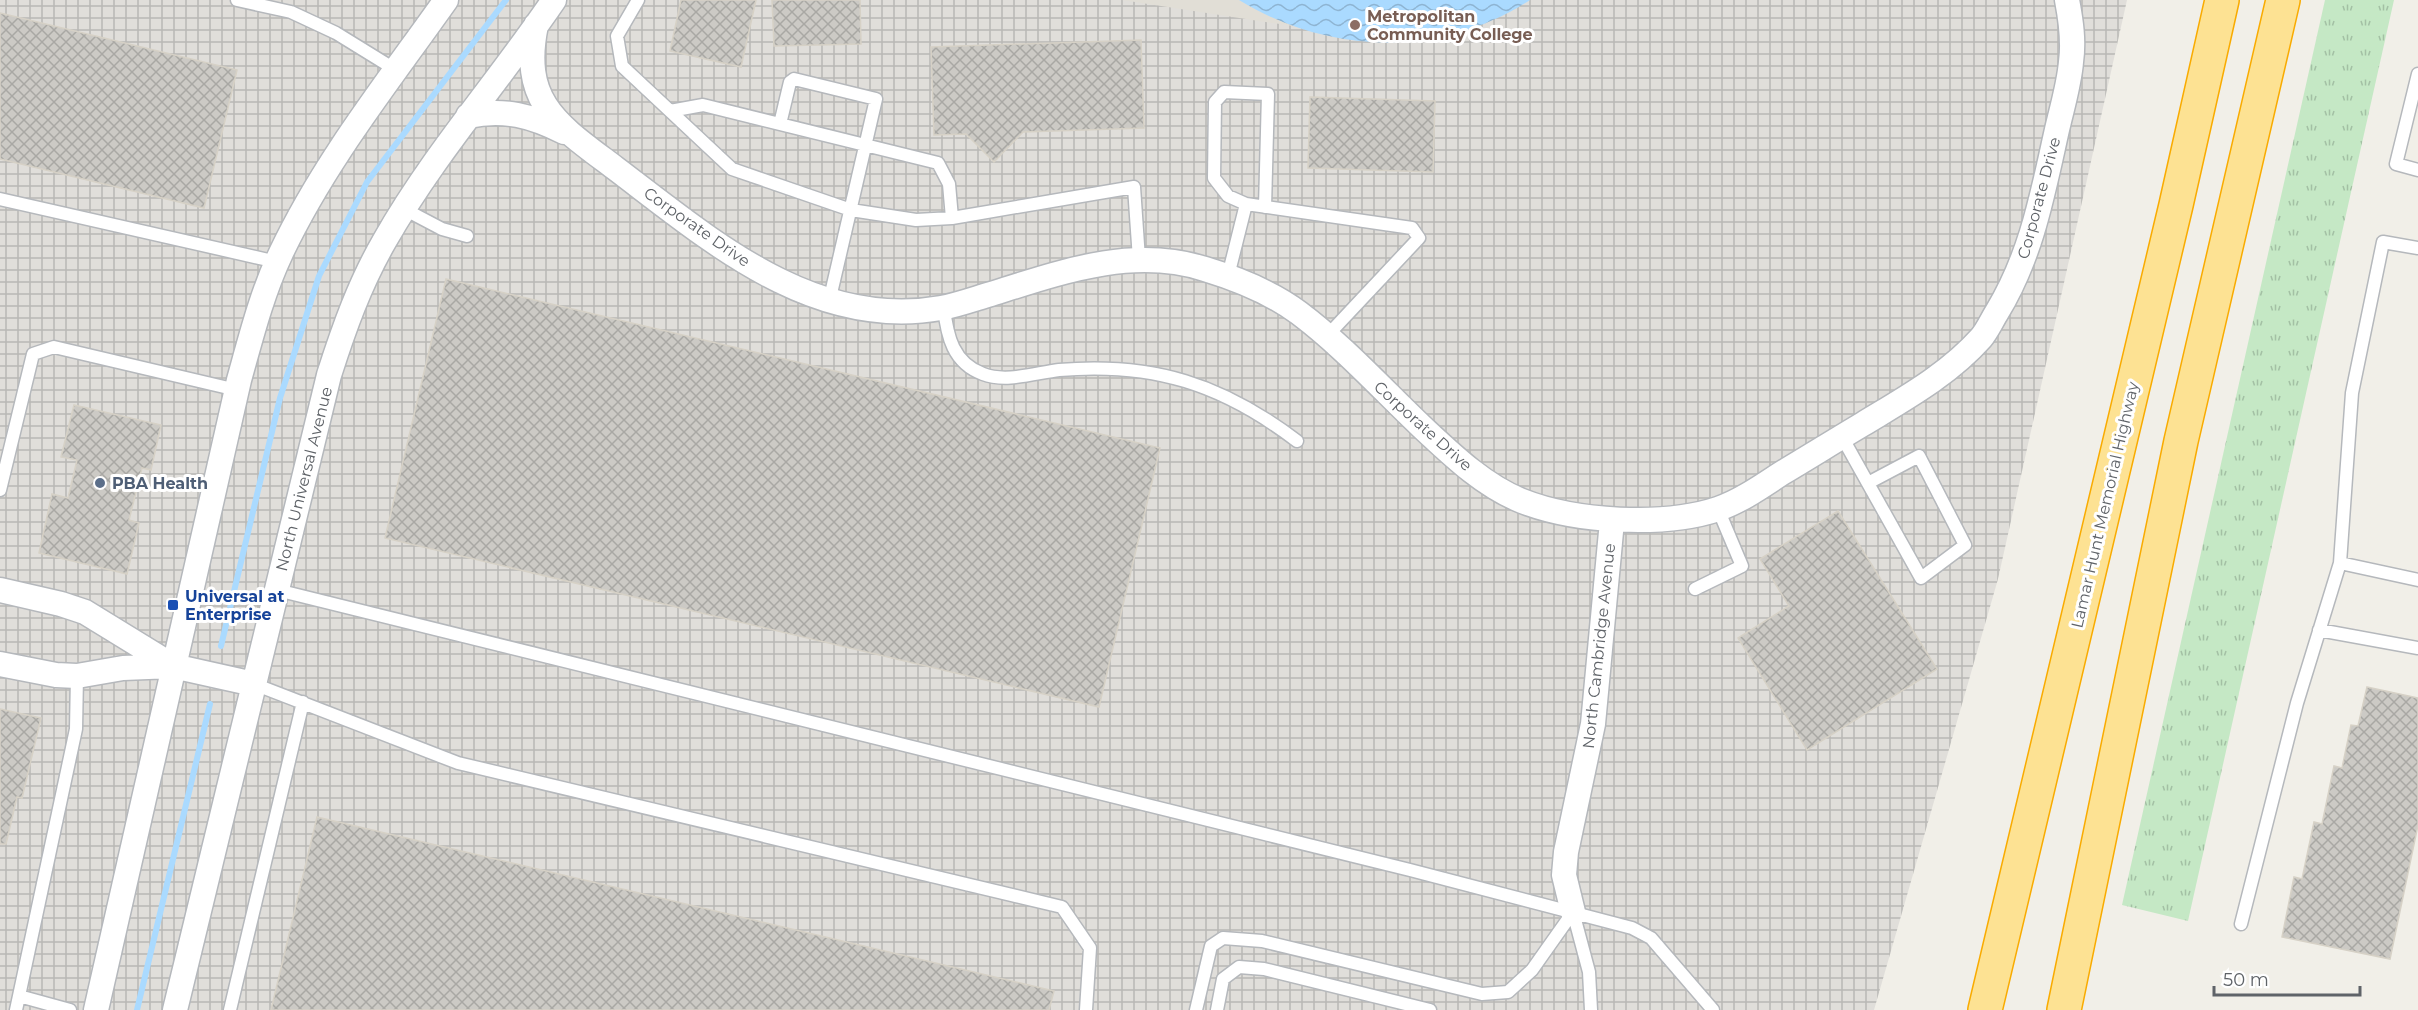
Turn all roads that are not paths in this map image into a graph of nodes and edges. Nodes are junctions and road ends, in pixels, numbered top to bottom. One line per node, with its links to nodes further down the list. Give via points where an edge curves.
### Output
1 (237, 0): 9 (lane, via 291,12 336,33)
2 (446, 0): 9 (street)
3 (554, 0): 8 (street, North Universal Avenue)
4 (638, 0): 11 (lane, via 617,36 622,66)
5 (2067, 0): 32 (street, Corporate Drive, via 2072,28 2071,64 2029,250 2013,286 1983,336 1938,377)
6 (2222, 0): 64 (highway, Lamar Hunt Memorial Highway)
7 (2283, 0): 65 (highway, via 2181,441)
8 (536, 25): 12 (street, North Universal Avenue); 14 (street, Corporate Drive, via 530,64 533,82 540,98)
9 (396, 70): 26 (street, via 308,200)
10 (2418, 74): 16 (lane, via 2396,164)
11 (670, 111): 13 (lane, via 703,105); 21 (lane, via 732,170)
12 (468, 116): 14 (street, Corporate Drive, via 489,111 525,116); 20 (street, North Universal Avenue)
13 (780, 124): 15 (lane); 15 (lane, via 794,79 876,99)
14 (576, 139): 28 (street, Corporate Drive, via 714,243 762,272)
15 (866, 145): 21 (lane); 22 (lane, via 938,163 949,184)
16 (2418, 170)
17 (0, 199): 26 (lane)
18 (1246, 204): 19 (lane); 19 (lane, via 1228,196 1214,178 1215,102 1224,92 1268,94); 27 (lane)
19 (1265, 207): 30 (lane, via 1412,228 1419,238)
20 (404, 209): 23 (lane, via 442,229); 42 (street, North Universal Avenue, via 384,240 348,316 329,375)
21 (851, 210): 22 (lane, via 916,220); 28 (lane)
22 (952, 218): 25 (lane, via 1134,187)
23 (467, 236)
24 (2418, 248): 38 (lane, via 2383,242 2352,393)
25 (1139, 259): 27 (street, Corporate Drive, via 1173,261); 29 (street, Corporate Drive, via 1094,264)
26 (277, 262): 31 (street, via 256,319)
27 (1228, 276): 30 (street, Corporate Drive, via 1298,312)
28 (830, 302): 29 (street, Corporate Drive, via 911,312)
29 (944, 308): 33 (lane, via 954,352 963,363 982,374 1003,378 1096,368 1156,373 1231,397)
30 (1326, 337): 37 (street, Corporate Drive, via 1467,468 1519,500 1566,514)
31 (237, 390): 35 (lane, via 54,347 33,354); 46 (street)
32 (1842, 437): 34 (lane); 36 (street, Corporate Drive, via 1755,491)
33 (1297, 441)
34 (1868, 483): 34 (lane, via 1921,578 1965,545 1919,456)
35 (0, 490)
36 (1718, 509): 37 (street, Corporate Drive, via 1666,518); 40 (lane, via 1742,566)
37 (1612, 521): 50 (street, North Cambridge Avenue, via 1593,724 1566,852 1564,874)
38 (2340, 563): 39 (lane); 43 (lane)
39 (2418, 580)
40 (1695, 589)
41 (0, 590): 46 (street, via 85,612)
42 (277, 590): 48 (street, North Universal Avenue); 50 (lane)
43 (2319, 630): 44 (lane); 51 (lane)
44 (2418, 648)
45 (0, 664): 47 (street)
46 (173, 666): 47 (street, via 123,668); 48 (street); 55 (street)
47 (77, 676): 52 (lane, via 76,729)
48 (254, 684): 49 (lane); 56 (street, North Universal Avenue)
49 (303, 702): 57 (lane); 58 (lane, via 458,763 1062,907 1090,948)
50 (1574, 912): 59 (lane, via 1532,970 1508,992 1482,994 1262,941 1223,938 1210,946); 62 (lane, via 1589,972); 63 (lane, via 1632,928 1651,938)
51 (2241, 924)
52 (19, 996): 53 (lane); 54 (lane)
53 (16, 1010)
54 (70, 1010)
55 (96, 1010)
56 (175, 1010)
57 (230, 1010)
58 (1086, 1010)
59 (1196, 1010)
60 (1217, 1010): 61 (lane, via 1223,979 1239,967 1264,969)
61 (1430, 1010)
62 (1591, 1010)
63 (1713, 1010)
64 (1985, 1010)
65 (2064, 1010)

